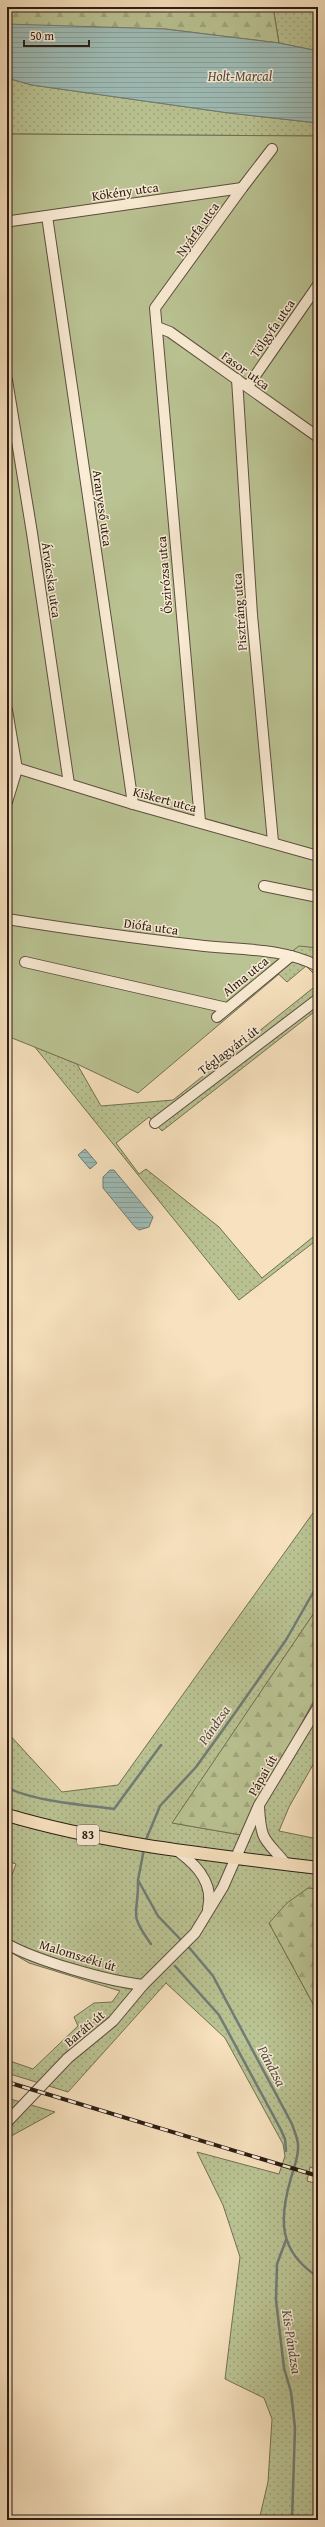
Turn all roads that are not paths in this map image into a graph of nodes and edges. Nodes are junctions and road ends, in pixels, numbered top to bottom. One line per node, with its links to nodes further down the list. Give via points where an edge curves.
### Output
1 (272, 149): 2 (street, Nyárfa utca)
2 (242, 188): 3 (street, Kökény utca); 6 (street, Nyárfa utca, via 160,299 155,308)
3 (47, 216): 4 (street, Kökény utca); 16 (street, Aranyeső utca)
4 (11, 221)
5 (318, 285): 9 (street, Tölgyfa utca)
6 (157, 327): 7 (street, Fasor utca, via 170,332); 17 (street, Őszirózsa utca)
7 (237, 379): 9 (street, Fasor utca); 18 (street, Pisztráng utca, via 252,615)
8 (7, 380): 14 (street, Árvácska utca)
9 (248, 386): 10 (street, Fasor utca)
10 (318, 437)
11 (7, 710): 13 (street)
12 (7, 765): 13 (street, Kiskert utca)
13 (17, 769): 14 (street, Kiskert utca); 15 (street)
14 (69, 784): 16 (street, Kiskert utca)
15 (7, 802)
16 (133, 804): 17 (street, Kiskert utca)
17 (200, 821): 18 (street, Kiskert utca)
18 (273, 842): 19 (street, Kiskert utca)
19 (318, 856)
20 (264, 886): 21 (street)
21 (318, 898)
22 (7, 919): 23 (street, Diófa utca)
23 (291, 956): 25 (street, Diófa utca); 27 (street, Alma utca)
24 (24, 962): 27 (street)
25 (318, 966)
26 (318, 999): 29 (street, Téglagyári út)
27 (227, 1008): 28 (street, Alma utca)
28 (217, 1017)
29 (155, 1123)
30 (318, 1707): 31 (street, Pápai út)
31 (259, 1805): 34 (street, Pápai út); 35 (street, via 260,1832)
32 (7, 1815): 33 (main road, 83, via 51,1827)
33 (175, 1851): 34 (main road, 83); 37 (street, via 195,1865 207,1882 209,1903)
34 (235, 1859): 35 (main road, 83); 37 (street, Pápai út)
35 (286, 1864): 36 (main road, 83)
36 (318, 1868)
37 (205, 1920): 39 (street, Baráti út)
38 (7, 1944): 39 (street, Malomszéki út, via 55,1963 129,1984)
39 (143, 1985): 40 (street, Baráti út, via 112,2021 63,2063)
40 (7, 2122)

